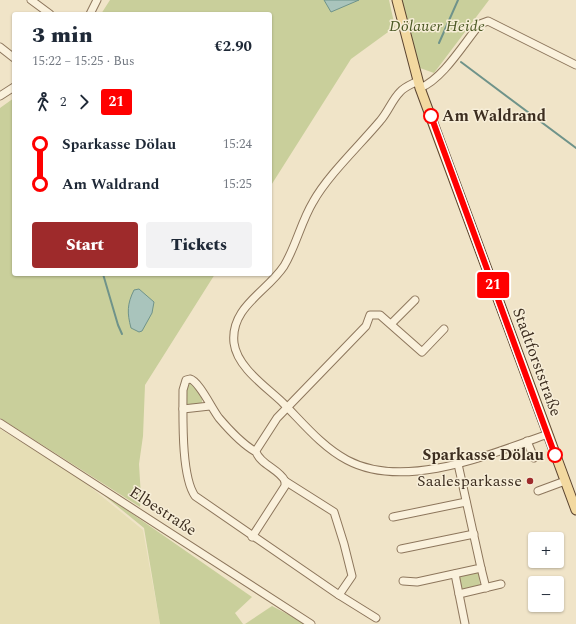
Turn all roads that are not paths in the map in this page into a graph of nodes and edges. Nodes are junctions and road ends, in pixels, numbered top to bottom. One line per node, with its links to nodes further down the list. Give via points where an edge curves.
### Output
1 (31, 0): 4 (street)
2 (97, 0): 5 (street)
3 (397, 0): 9 (main road, Stadtforststraße)
4 (47, 12)
5 (91, 12)
6 (0, 47): 7 (street)
7 (12, 56)
8 (576, 65): 9 (street, via 488,21 480,24 436,78 427,86)
9 (419, 85): 16 (street, via 398,93 387,113 317,195 283,267 246,306 237,320 234,337 238,357); 19 (main road, Stadtforststraße)
10 (12, 88): 11 (street)
11 (0, 96)
12 (415, 300): 13 (street)
13 (392, 323): 14 (street, via 422,352); 16 (street, via 380,314 370,315 366,326)
14 (444, 329)
15 (210, 406): 17 (street); 17 (street, via 196,382 190,379 184,383); 21 (street, via 246,446)
16 (287, 407): 21 (street); 23 (street, via 337,454 375,470 403,472)
17 (183, 409): 31 (street, via 191,491 201,502)
18 (0, 423): 41 (street, Elbestraße)
19 (548, 434): 20 (street); 25 (main road, Stadtforststraße)
20 (527, 442): 22 (street); 23 (street)
21 (256, 452): 24 (street, via 260,459 283,476)
22 (534, 458)
23 (458, 464): 27 (street)
24 (285, 481): 31 (street, via 285,486); 39 (street, via 334,512 352,576)
25 (565, 481): 26 (street); 28 (main road, Stadtforststraße)
26 (538, 492)
27 (466, 502): 29 (street); 30 (street)
28 (576, 510)
29 (393, 518)
30 (474, 534): 32 (street); 33 (street)
31 (252, 537): 39 (street)
32 (401, 549)
33 (481, 568): 34 (street); 37 (street)
34 (455, 574): 35 (street, via 417,582); 38 (street)
35 (402, 581)
36 (501, 584): 37 (street)
37 (486, 588): 38 (street)
38 (459, 594): 42 (street)
39 (339, 595): 40 (street)
40 (376, 618)
41 (311, 624)
42 (465, 624)

